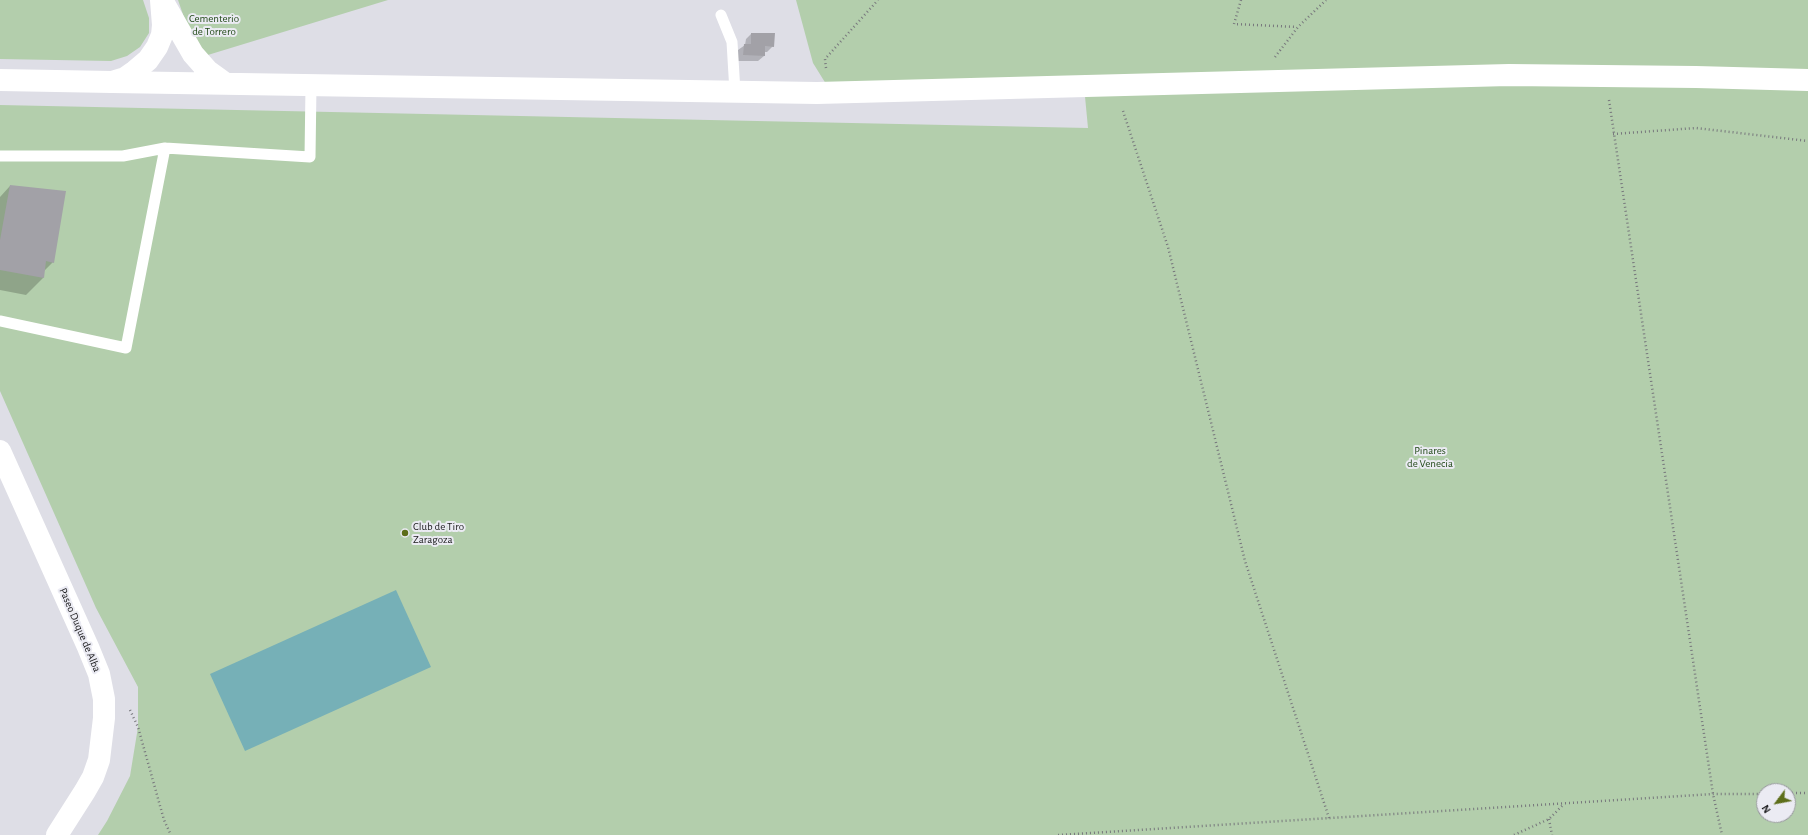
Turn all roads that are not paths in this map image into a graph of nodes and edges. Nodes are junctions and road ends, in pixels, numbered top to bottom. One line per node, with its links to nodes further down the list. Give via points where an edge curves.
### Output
1 (161, 0): 5 (street, via 163,25 157,46 148,60 135,71); 6 (street, via 193,54 208,71)
2 (721, 15): 8 (lane, via 732,42)
3 (0, 80): 5 (street)
4 (1808, 80): 8 (street, via 1508,75 831,92)
5 (112, 82): 6 (street)
6 (226, 84): 7 (street)
7 (312, 86): 8 (street); 9 (lane, via 310,157)
8 (735, 92)
9 (165, 148): 10 (lane, via 123,156); 11 (lane, via 126,348)
10 (0, 156)
11 (0, 321)
12 (0, 451): 13 (street, Paseo Duque de Alba, via 88,647 99,674 104,699 99,760 88,786)
13 (57, 835)

